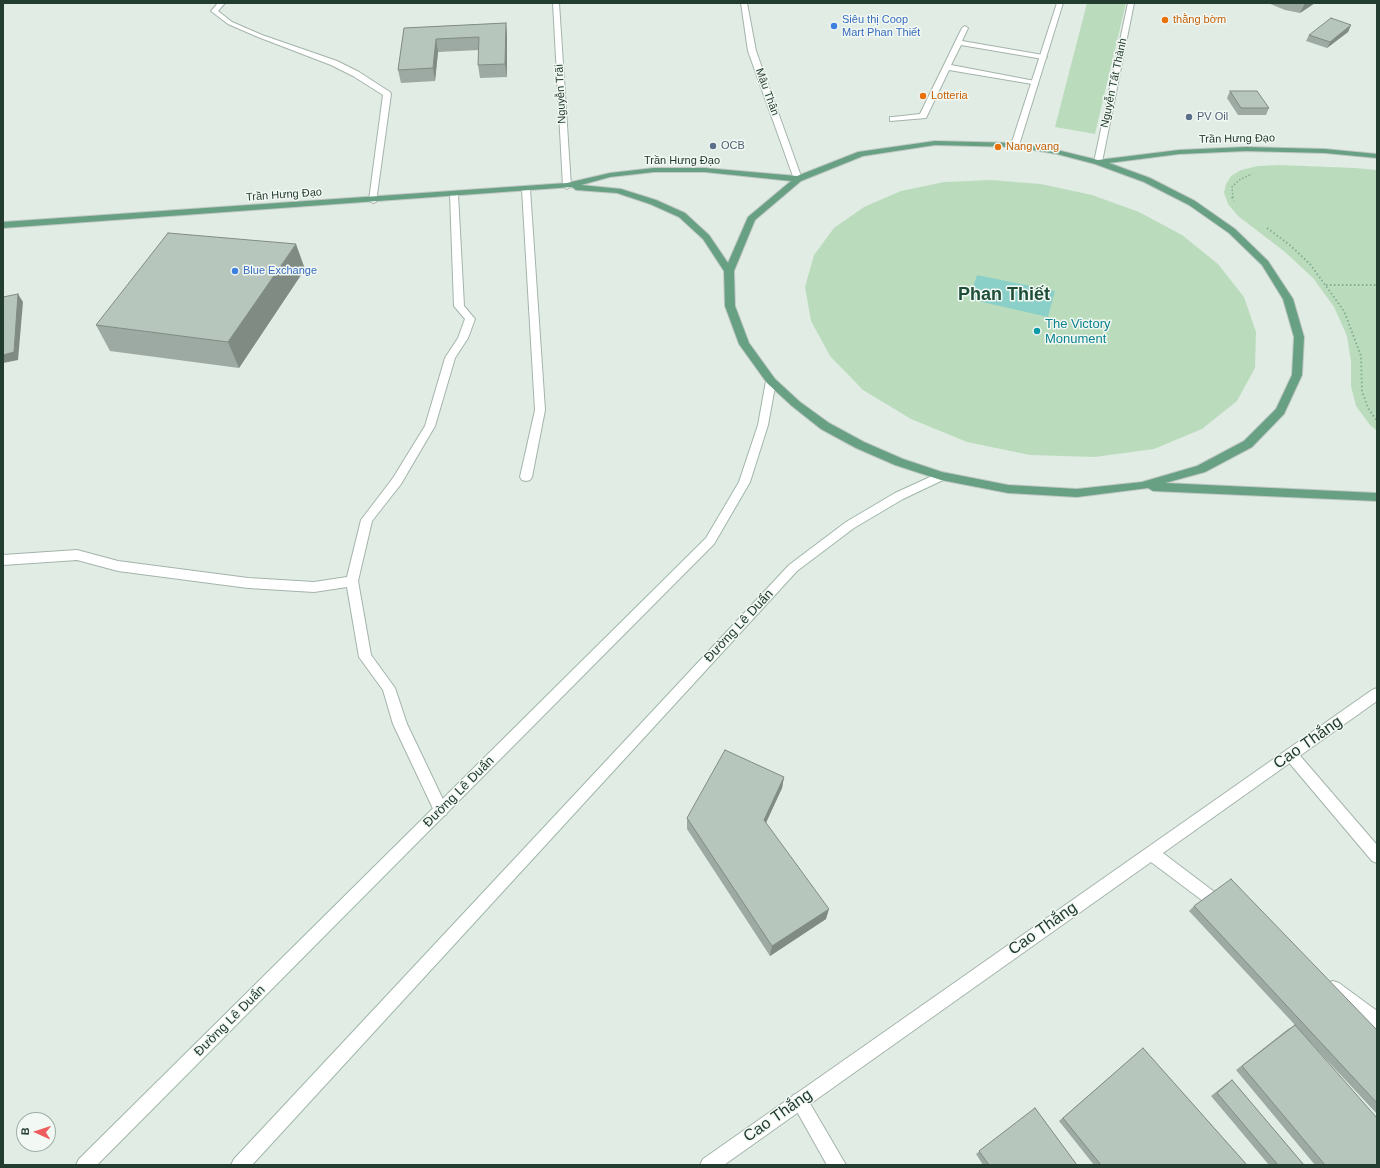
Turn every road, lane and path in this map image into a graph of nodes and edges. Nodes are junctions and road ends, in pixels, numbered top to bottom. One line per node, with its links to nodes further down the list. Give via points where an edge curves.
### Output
1 (222, 3): 20 (street, via 214,11 230,23 334,62 387,94)
2 (556, 3): 17 (street, Nguyễn Trãi)
3 (744, 3): 16 (street, Mậu Thân, via 752,51)
4 (1060, 3): 8 (street)
5 (1131, 3): 14 (street, Nguyễn Tất Thành)
6 (965, 28): 7 (street)
7 (958, 42): 8 (street); 9 (street)
8 (1044, 57): 10 (street)
9 (947, 67): 10 (street); 11 (street, via 923,116)
10 (1035, 83): 12 (street)
11 (893, 119)
12 (1015, 145): 14 (main road); 16 (main road, via 935,142 861,154)
13 (1377, 156): 14 (main road, Trần Hưng Đạo, via 1246,148 1179,152)
14 (1098, 162): 31 (main road, via 1146,180 1192,203 1232,231 1265,263 1288,299 1299,336 1297,375 1280,411 1248,444 1201,469)
15 (1258, 174): 21 (path, via 1239,180 1232,187)
16 (798, 179): 17 (main road, Trần Hưng Đạo, via 705,170 654,170 610,175); 24 (main road, via 751,219)
17 (567, 186): 18 (main road, Trần Hưng Đạo); 24 (main road, Trần Hưng Đạo, via 618,191 682,215 706,237)
18 (526, 189): 19 (main road, Trần Hưng Đạo); 30 (street, via 540,410)
19 (454, 194): 20 (main road, Trần Hưng Đạo); 34 (street, via 459,306 470,319 463,338 450,358 430,426 397,481 367,520)
20 (373, 200): 22 (main road, Trần Hưng Đạo)
21 (1236, 205)
22 (3, 225)
23 (1266, 227): 25 (path, via 1310,264)
24 (729, 271): 27 (main road, via 730,306 744,344)
25 (1326, 284): 26 (path); 28 (path, via 1344,311 1353,334 1360,356 1362,391 1368,408)
26 (1377, 285)
27 (771, 381): 29 (main road, via 819,421 860,445); 37 (street, Đường Lê Duẩn, via 763,425 744,482 710,541)
28 (1377, 422)
29 (941, 476): 31 (main road, via 1008,489 1070,493); 45 (street, Đường Lê Duẩn, via 899,496 850,525 793,568)
30 (526, 477)
31 (1142, 486): 32 (main road)
32 (1377, 497)
33 (3, 560): 34 (street, via 77,555 126,567 248,583 314,587)
34 (352, 581): 37 (street, via 365,657 389,688 400,724)
35 (1377, 694): 36 (street, Cao Thắng)
36 (1291, 755): 38 (street, Cao Thắng); 39 (street)
37 (441, 810): 44 (street, Đường Lê Duẩn)
38 (1151, 853): 40 (street); 43 (street, Cao Thắng)
39 (1377, 856)
40 (1232, 914)
41 (1320, 979): 42 (street)
42 (1377, 1021)
43 (799, 1101): 46 (street, Cao Thắng); 47 (street)
44 (85, 1165)
45 (240, 1165)
46 (709, 1165)
47 (837, 1165)

